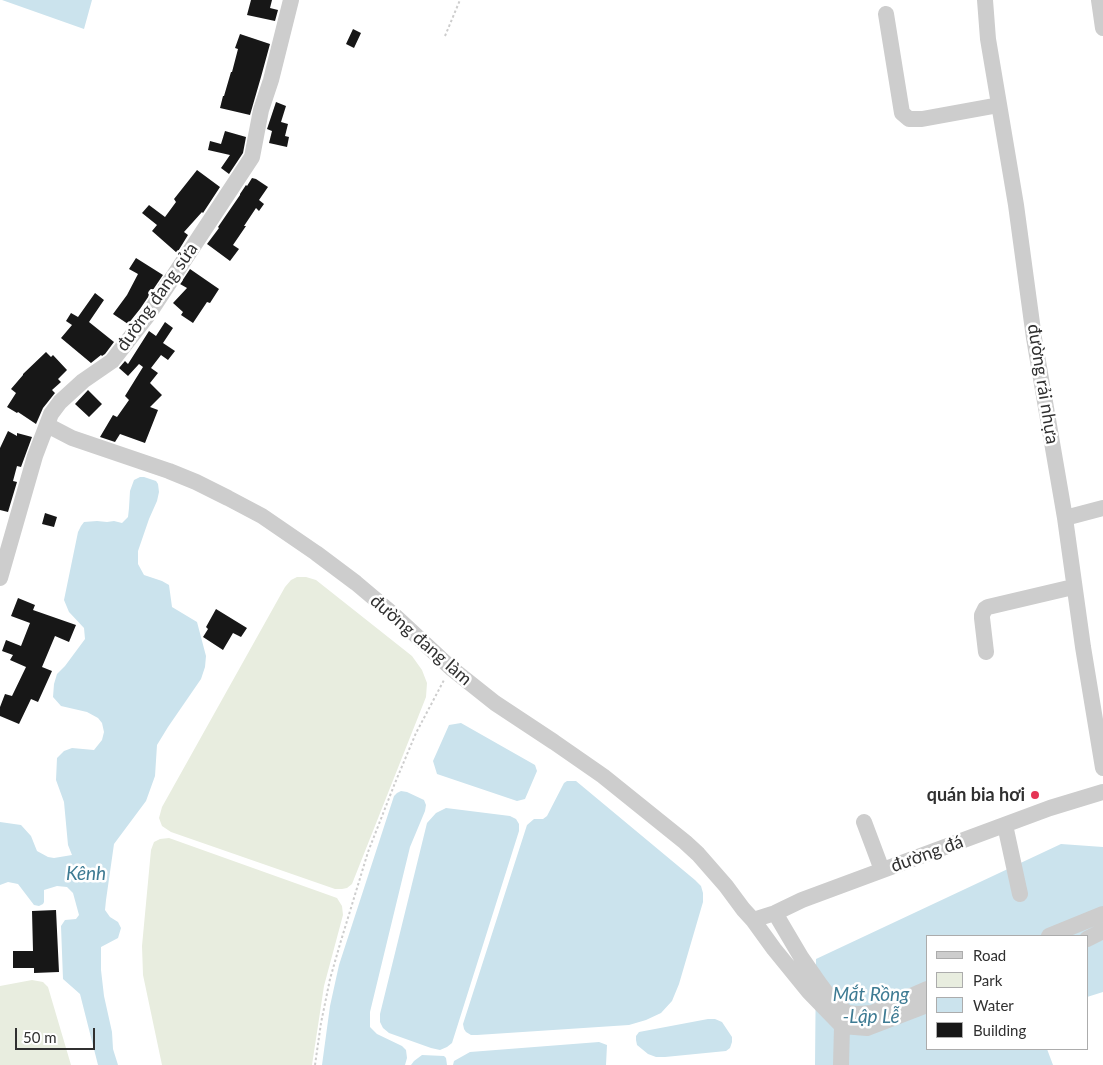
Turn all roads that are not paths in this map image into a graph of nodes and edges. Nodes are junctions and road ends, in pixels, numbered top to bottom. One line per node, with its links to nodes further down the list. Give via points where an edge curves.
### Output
1 (291, 0): 7 (lane, đường đang sửa, via 261,110 252,157 148,315 112,361 60,402)
2 (985, 0): 6 (lane, đường rải nhựa)
3 (1099, 0): 5 (lane)
4 (886, 14): 6 (lane, via 902,113 909,119)
5 (1103, 28)
6 (999, 105): 9 (lane, đường rải nhựa)
7 (47, 425): 10 (lane, đường đang sửa); 21 (lane, đường đang làm, via 72,438 196,482 262,516 316,553 356,583 495,703 603,776 685,842)
8 (1103, 508): 9 (lane)
9 (1064, 518): 11 (lane, đường rải nhựa)
10 (0, 578)
11 (1074, 587): 12 (lane, via 985,609 982,618); 13 (lane, đường rải nhựa)
12 (986, 652)
13 (1103, 768)
14 (1103, 792): 16 (lane, đường đá)
15 (864, 822): 17 (lane)
16 (1005, 826): 17 (lane, đường đá); 18 (lane)
17 (882, 870): 19 (lane, đường đá, via 790,904)
18 (1020, 894)
19 (775, 913): 21 (lane, đường đá); 27 (lane, via 801,957)
20 (1103, 914): 23 (lane)
21 (753, 920): 27 (lane, đường đang làm, via 809,992)
22 (1103, 931): 24 (lane)
23 (1051, 935)
24 (1088, 938)
25 (926, 989): 27 (lane, via 872,1013)
26 (926, 1005): 27 (lane, via 867,1028)
27 (845, 1019): 28 (lane)
28 (841, 1065)

